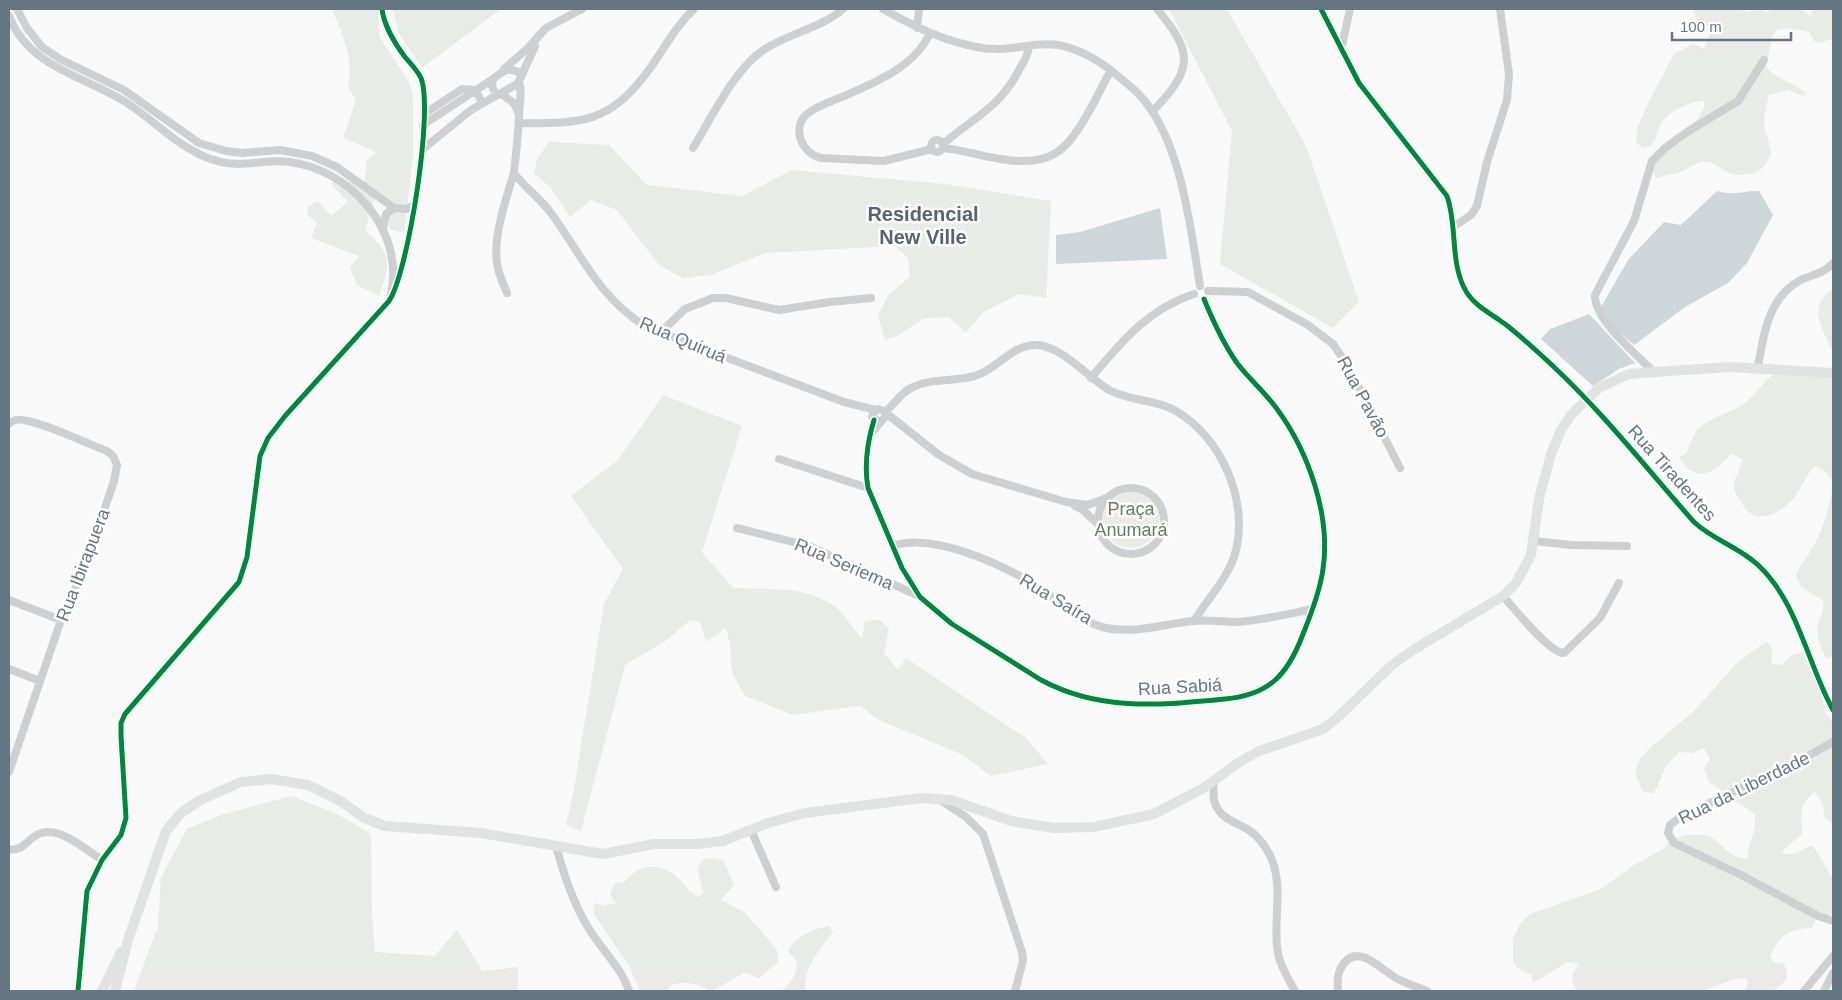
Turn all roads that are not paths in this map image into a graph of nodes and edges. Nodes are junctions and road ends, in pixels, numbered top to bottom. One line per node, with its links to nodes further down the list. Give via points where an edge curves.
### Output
1 (17, 9): 39 (street, via 32,36 46,50 124,90 199,143 226,152 291,151 312,156 336,167)
2 (382, 9): 29 (street, via 392,36 420,77)
3 (582, 9): 15 (street, via 558,20)
4 (694, 9): 31 (street, via 674,31 641,80 604,113 580,122)
5 (844, 9): 35 (street, via 757,55 734,84)
6 (883, 9): 13 (street)
7 (919, 9): 13 (street)
8 (1157, 9): 28 (street, via 1181,42 1185,60 1177,84)
9 (1321, 9): 16 (street, Rua Tiradentes)
10 (1350, 9): 16 (street)
11 (1500, 9): 42 (street, via 1509,74 1507,100 1477,206 1471,215)
12 (9, 16): 43 (street, via 25,44 49,64 129,104 193,151 227,164 256,165 280,161 311,167 360,198)
13 (917, 28): 14 (street)
14 (930, 33): 18 (street, via 989,48); 34 (street, via 925,44 908,62 807,114 800,126 800,140 811,154 821,158 884,161)
15 (538, 37): 21 (street); 24 (street)
16 (1342, 46): 42 (street, Rua Tiradentes, via 1359,83 1447,196)
17 (1029, 47): 18 (street); 20 (street); 22 (street, via 1056,44 1083,52)
18 (1015, 48): 20 (street)
19 (1764, 60): 56 (street, via 1738,101 1686,132 1652,160 1634,221 1595,295 1600,315)
20 (1023, 62): 34 (street, via 1012,84 993,106)
21 (504, 69): 23 (street); 24 (street, via 517,71)
22 (1111, 70): 28 (street, via 1139,93); 34 (street, via 1077,129 1061,150 1049,157 1028,161 1000,159)
23 (493, 79): 25 (street); 26 (street, via 492,86)
24 (520, 79): 26 (street); 30 (street, via 522,98)
25 (475, 90): 27 (street); 29 (street, via 462,89); 32 (street)
26 (498, 95): 27 (street); 30 (street, via 514,104)
27 (482, 102): 33 (street)
28 (1153, 112): 47 (street, via 1164,134 1183,193)
29 (424, 114): 32 (street)
30 (519, 114): 31 (street)
31 (519, 123): 37 (street)
32 (426, 124): 33 (street); 36 (street)
33 (437, 136): 36 (street)
34 (938, 145)
35 (693, 148)
36 (423, 149): 38 (street)
37 (514, 174): 49 (street, via 502,212 496,251); 54 (street, Rua Quiruá, via 545,204 606,295 631,318)
38 (414, 206): 40 (street); 41 (street)
39 (394, 208): 40 (street); 43 (street, via 386,214)
40 (402, 209): 41 (street)
41 (412, 215): 45 (street)
42 (1453, 227): 59 (street, Rua Tiradentes, via 1455,254 1467,293 1534,348)
43 (383, 229): 44 (street)
44 (389, 242): 45 (street, via 398,248); 53 (street, via 392,278)
45 (406, 247): 53 (street, via 399,281)
46 (1833, 264): 55 (street, via 1792,286 1781,297 1764,332)
47 (1200, 286): 48 (street); 50 (street)
48 (1208, 291): 52 (street); 63 (street, Rua Pavão, via 1248,292 1308,325 1334,344)
49 (507, 293)
50 (1194, 294): 52 (street); 58 (street, via 1154,312)
51 (871, 298): 54 (street, via 779,310 713,298 685,309)
52 (1204, 299): 78 (street, Rua Sabiá, via 1223,340 1286,422 1309,468 1321,512 1324,550 1321,582)
53 (389, 302): 91 (street, via 268,438 260,456 247,557 239,582 125,714 121,736 126,818 117,842)
54 (660, 333): 60 (street, Rua Quiruá)
55 (1758, 367): 56 (main road); 57 (main road)
56 (1654, 372): 59 (main road, via 1630,374 1614,380)
57 (1833, 373)
58 (1091, 378): 60 (street, Rua Sabiá, via 1053,350 1033,345 1019,349 978,375 914,386); 80 (street, Rua Sabiá, via 1117,394 1162,404 1182,416 1209,443 1229,472 1237,499 1237,547 1224,577)
59 (1587, 398): 71 (main road, via 1561,430 1551,454); 83 (street, Rua Tiradentes, via 1694,522 1709,535 1751,559 1766,575 1799,630)
60 (880, 416): 64 (street, Rua Sabiá, via 869,436); 68 (street, Rua Quiruá, via 900,424 939,455 972,474)
61 (9, 424): 79 (street, Rua Ibirapuera, via 16,419 57,431 107,451 117,465 85,567)
62 (779, 458): 65 (street)
63 (1400, 468)
64 (866, 475): 65 (street); 66 (street, Rua Sabiá)
65 (849, 480): 66 (street)
66 (868, 488): 72 (street, Rua Sabiá)
67 (1109, 497): 68 (street, via 1088,504); 69 (street, via 1100,510); 69 (street, via 1129,488 1151,495 1163,513 1164,525 1160,536 1144,551 1122,553 1104,540)
68 (1066, 502): 69 (street, via 1083,510)
69 (1098, 524)
70 (737, 528): 76 (street, Rua Seriema, via 809,546)
71 (1534, 541): 73 (street); 75 (main road, via 1525,569)
72 (893, 546): 76 (street, Rua Sabiá); 80 (street, Rua Saíra, via 902,543 945,547 979,558 1022,578 1075,614 1105,627 1144,629)
73 (1627, 546)
74 (1618, 583): 75 (street, via 1600,618 1564,654 1545,641)
75 (1502, 596): 86 (main road, via 1399,660 1323,729 1259,751)
76 (920, 597): 78 (street, Rua Sabiá, via 952,624 1058,689 1090,700 1120,704 1243,697 1260,691 1279,678 1288,666)
77 (9, 600): 79 (street)
78 (1313, 609): 80 (street, Rua Saíra, via 1250,621)
79 (61, 620): 82 (street, Rua Ibirapuera)
80 (1194, 621)
81 (9, 669): 82 (street)
82 (40, 681): 85 (street, Rua Ibirapuera)
83 (1833, 710)
84 (1833, 742): 93 (street, Rua da Liberdade, via 1682,816 1670,825 1668,833 1674,843)
85 (9, 772)
86 (1213, 781): 87 (main road, via 1154,814 1094,827 1031,826); 102 (street, via 1217,808 1232,822 1257,837 1274,866 1278,886 1278,955)
87 (936, 798): 88 (main road, via 812,812); 101 (street, via 966,817 983,834 1023,956)
88 (751, 830): 89 (main road, via 723,841 654,844 603,854); 92 (street)
89 (556, 846): 94 (main road, via 481,833 385,826 364,818 342,802 308,785 271,779 242,782 200,800 172,823 163,839); 100 (street, via 576,907)
90 (9, 850): 91 (street, via 22,848 42,832 52,831)
91 (102, 860): 97 (street, via 87,892)
92 (776, 887)
93 (1833, 921)
94 (128, 940): 98 (main road); 99 (main road)
95 (1833, 956): 105 (street)
96 (1833, 973): 106 (street)
97 (78, 991)
98 (102, 991)
99 (115, 991)
100 (629, 991)
101 (1016, 991)
102 (1296, 991)
103 (1338, 991): 104 (street, via 1337,980 1342,965 1358,956 1397,979)
104 (1426, 991)
105 (1804, 991)
106 (1824, 991)

